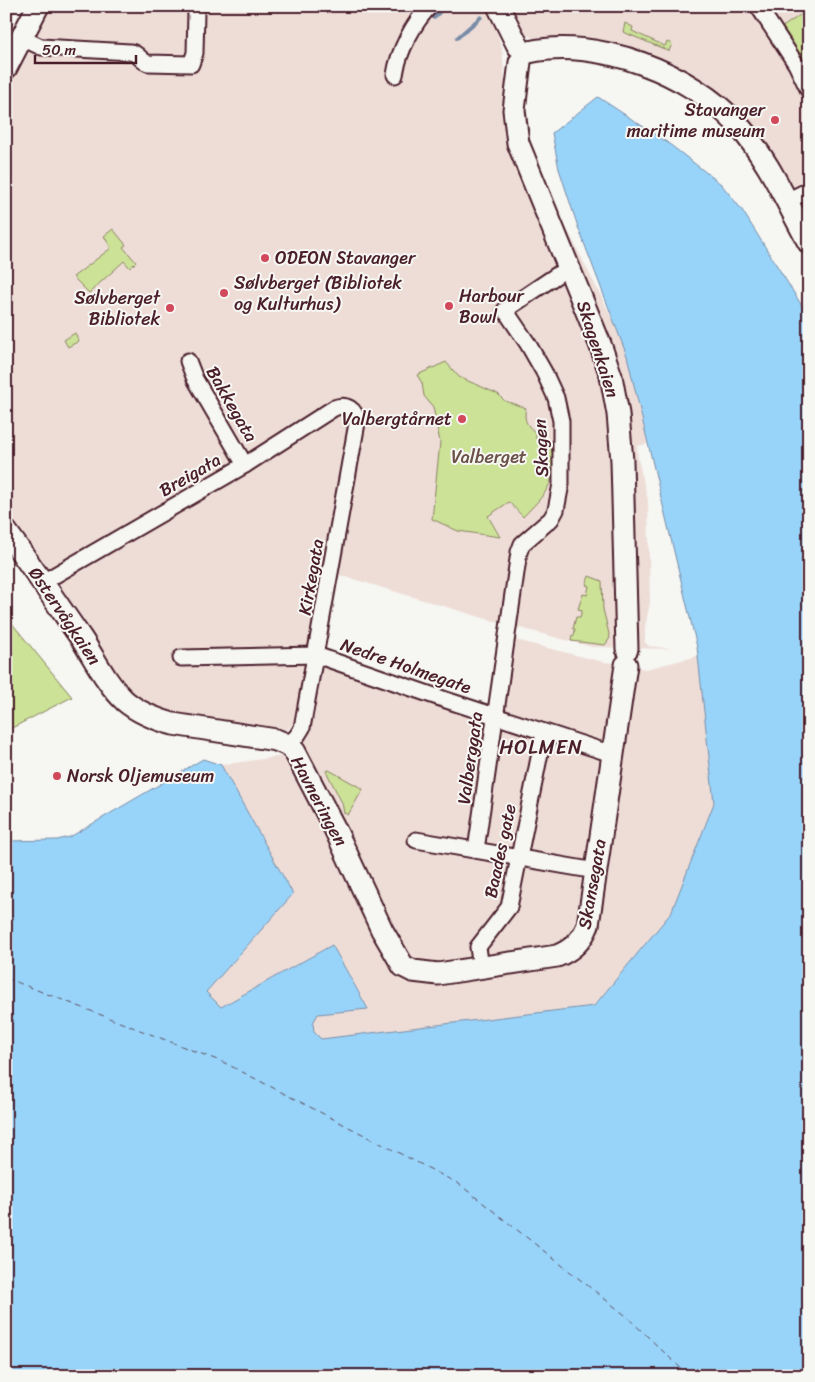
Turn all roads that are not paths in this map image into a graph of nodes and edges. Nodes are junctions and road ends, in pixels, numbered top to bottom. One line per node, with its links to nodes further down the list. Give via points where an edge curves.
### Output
1 (38, 6): 6 (street)
2 (430, 6): 9 (street, via 399,58)
3 (498, 6): 7 (street)
4 (758, 6): 10 (street)
5 (196, 12): 6 (street, via 191,64 148,63 130,52 41,47)
6 (22, 38): 8 (street)
7 (522, 53): 12 (street, via 567,48 609,54 688,86 724,111 738,126); 14 (street, Skagenkaien, via 514,110 518,143)
8 (8, 62)
9 (395, 75)
10 (808, 85)
11 (809, 190): 12 (street)
12 (787, 201): 13 (street)
13 (809, 243)
14 (569, 267): 19 (street, Skagen, via 505,310 544,372 562,421 562,484 556,510 522,544); 22 (street, Skagenkaien, via 611,376 618,414 623,480)
15 (188, 361): 17 (street, Bakkegata, via 195,379)
16 (354, 412): 17 (street, Breigata, via 346,406 336,407); 21 (street, Kirkegata, via 357,425)
17 (246, 465): 20 (street, Breigata)
18 (6, 531): 20 (street, Østervågkaien)
19 (519, 552): 25 (street, Valberggata)
20 (43, 582): 24 (street, Østervågkaien)
21 (316, 655): 23 (street, Nedre Holmegate); 25 (street, Nedre Holmegate); 27 (street, Kirkegata, via 302,728)
22 (627, 657): 28 (street, Skansegata)
23 (181, 658)
24 (105, 677): 27 (street, Havneringen, via 125,701 158,720 256,736)
25 (495, 716): 26 (street, Nedre Holmegate); 30 (street, Valberggata)
26 (544, 733): 28 (street, Nedre Holmegate); 31 (street, Baades gate)
27 (288, 745): 34 (street, Havneringen, via 319,797 399,962)
28 (612, 754): 32 (street, Skansegata)
29 (416, 840): 30 (street)
30 (476, 850): 31 (street)
31 (519, 858): 32 (street); 33 (street, Baades gate, via 509,906 478,947)
32 (596, 871): 33 (street, Skansegata, via 588,925 572,949 557,956)
33 (482, 968): 34 (street, Skansegata)
34 (423, 973)

